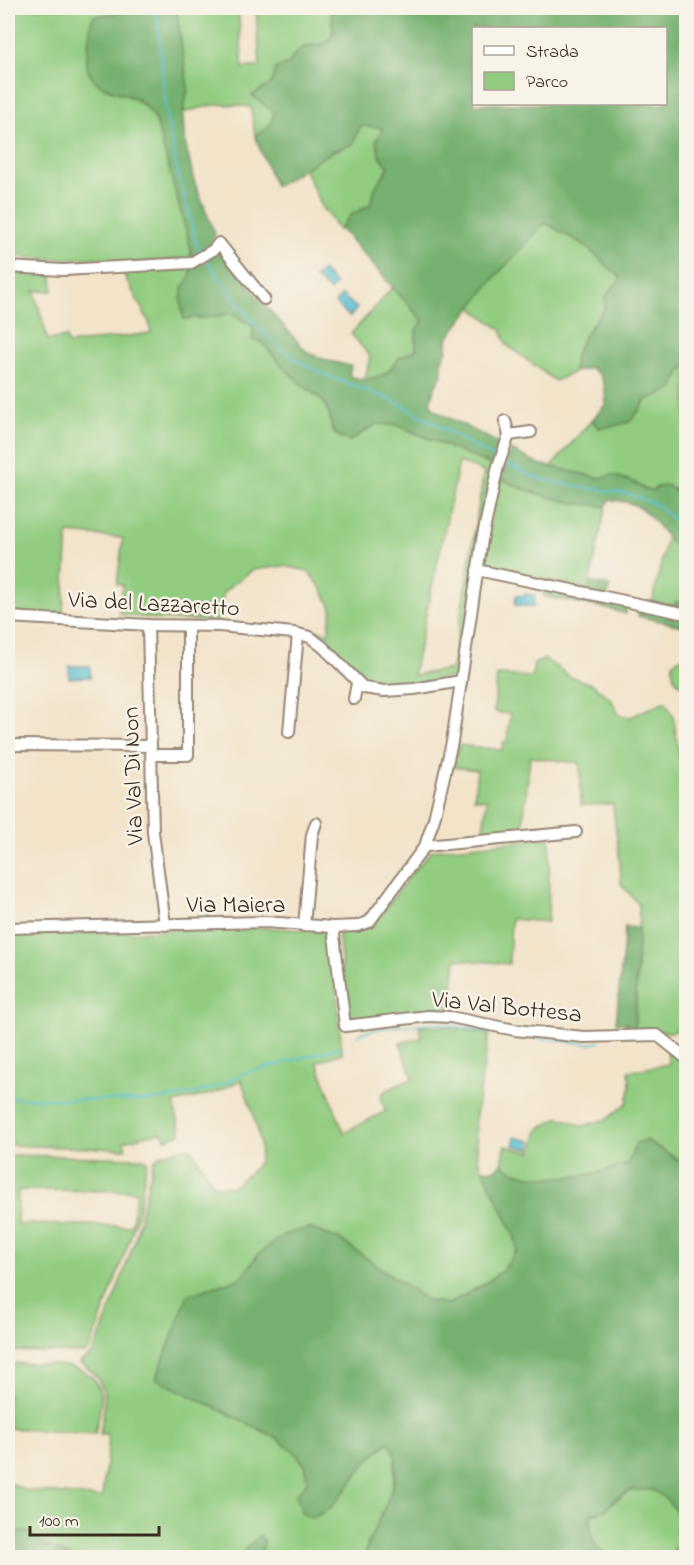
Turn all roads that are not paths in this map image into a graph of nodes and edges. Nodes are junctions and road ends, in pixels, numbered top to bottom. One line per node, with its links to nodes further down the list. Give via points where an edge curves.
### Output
1 (8, 267): 2 (street, via 63,270 191,263 219,243)
2 (264, 298)
3 (505, 422): 5 (street)
4 (531, 432): 5 (street)
5 (509, 435): 6 (street, Via Maiera, via 498,466)
6 (477, 570): 7 (street); 12 (street, Via Maiera)
7 (687, 614)
8 (8, 617): 9 (street, Via del Lazzaretto)
9 (148, 625): 10 (street, Via del Lazzaretto); 17 (street, Via Val Di Non)
10 (188, 626): 11 (street, Via del Lazzaretto); 17 (street, via 188,755)
11 (298, 634): 13 (street, Via del Lazzaretto, via 323,647); 15 (street)
12 (461, 681): 13 (street, Via del Lazzaretto, via 384,692); 20 (street, Via Maiera, via 452,742)
13 (357, 683): 14 (street)
14 (354, 699)
15 (288, 732)
16 (8, 745): 17 (street)
17 (152, 750): 21 (street, Via Val Di Non, via 153,832)
18 (316, 823): 22 (street)
19 (576, 832): 20 (street)
20 (425, 846): 23 (street, Via Maiera, via 369,922)
21 (165, 925): 22 (street, Via Maiera, via 265,922); 24 (street, Via Maiera)
22 (304, 926): 23 (street, Via Maiera)
23 (333, 927): 25 (street, Via Val Bottesa, via 345,1026 428,1016 584,1036 657,1035)
24 (8, 928)
25 (687, 1058)

